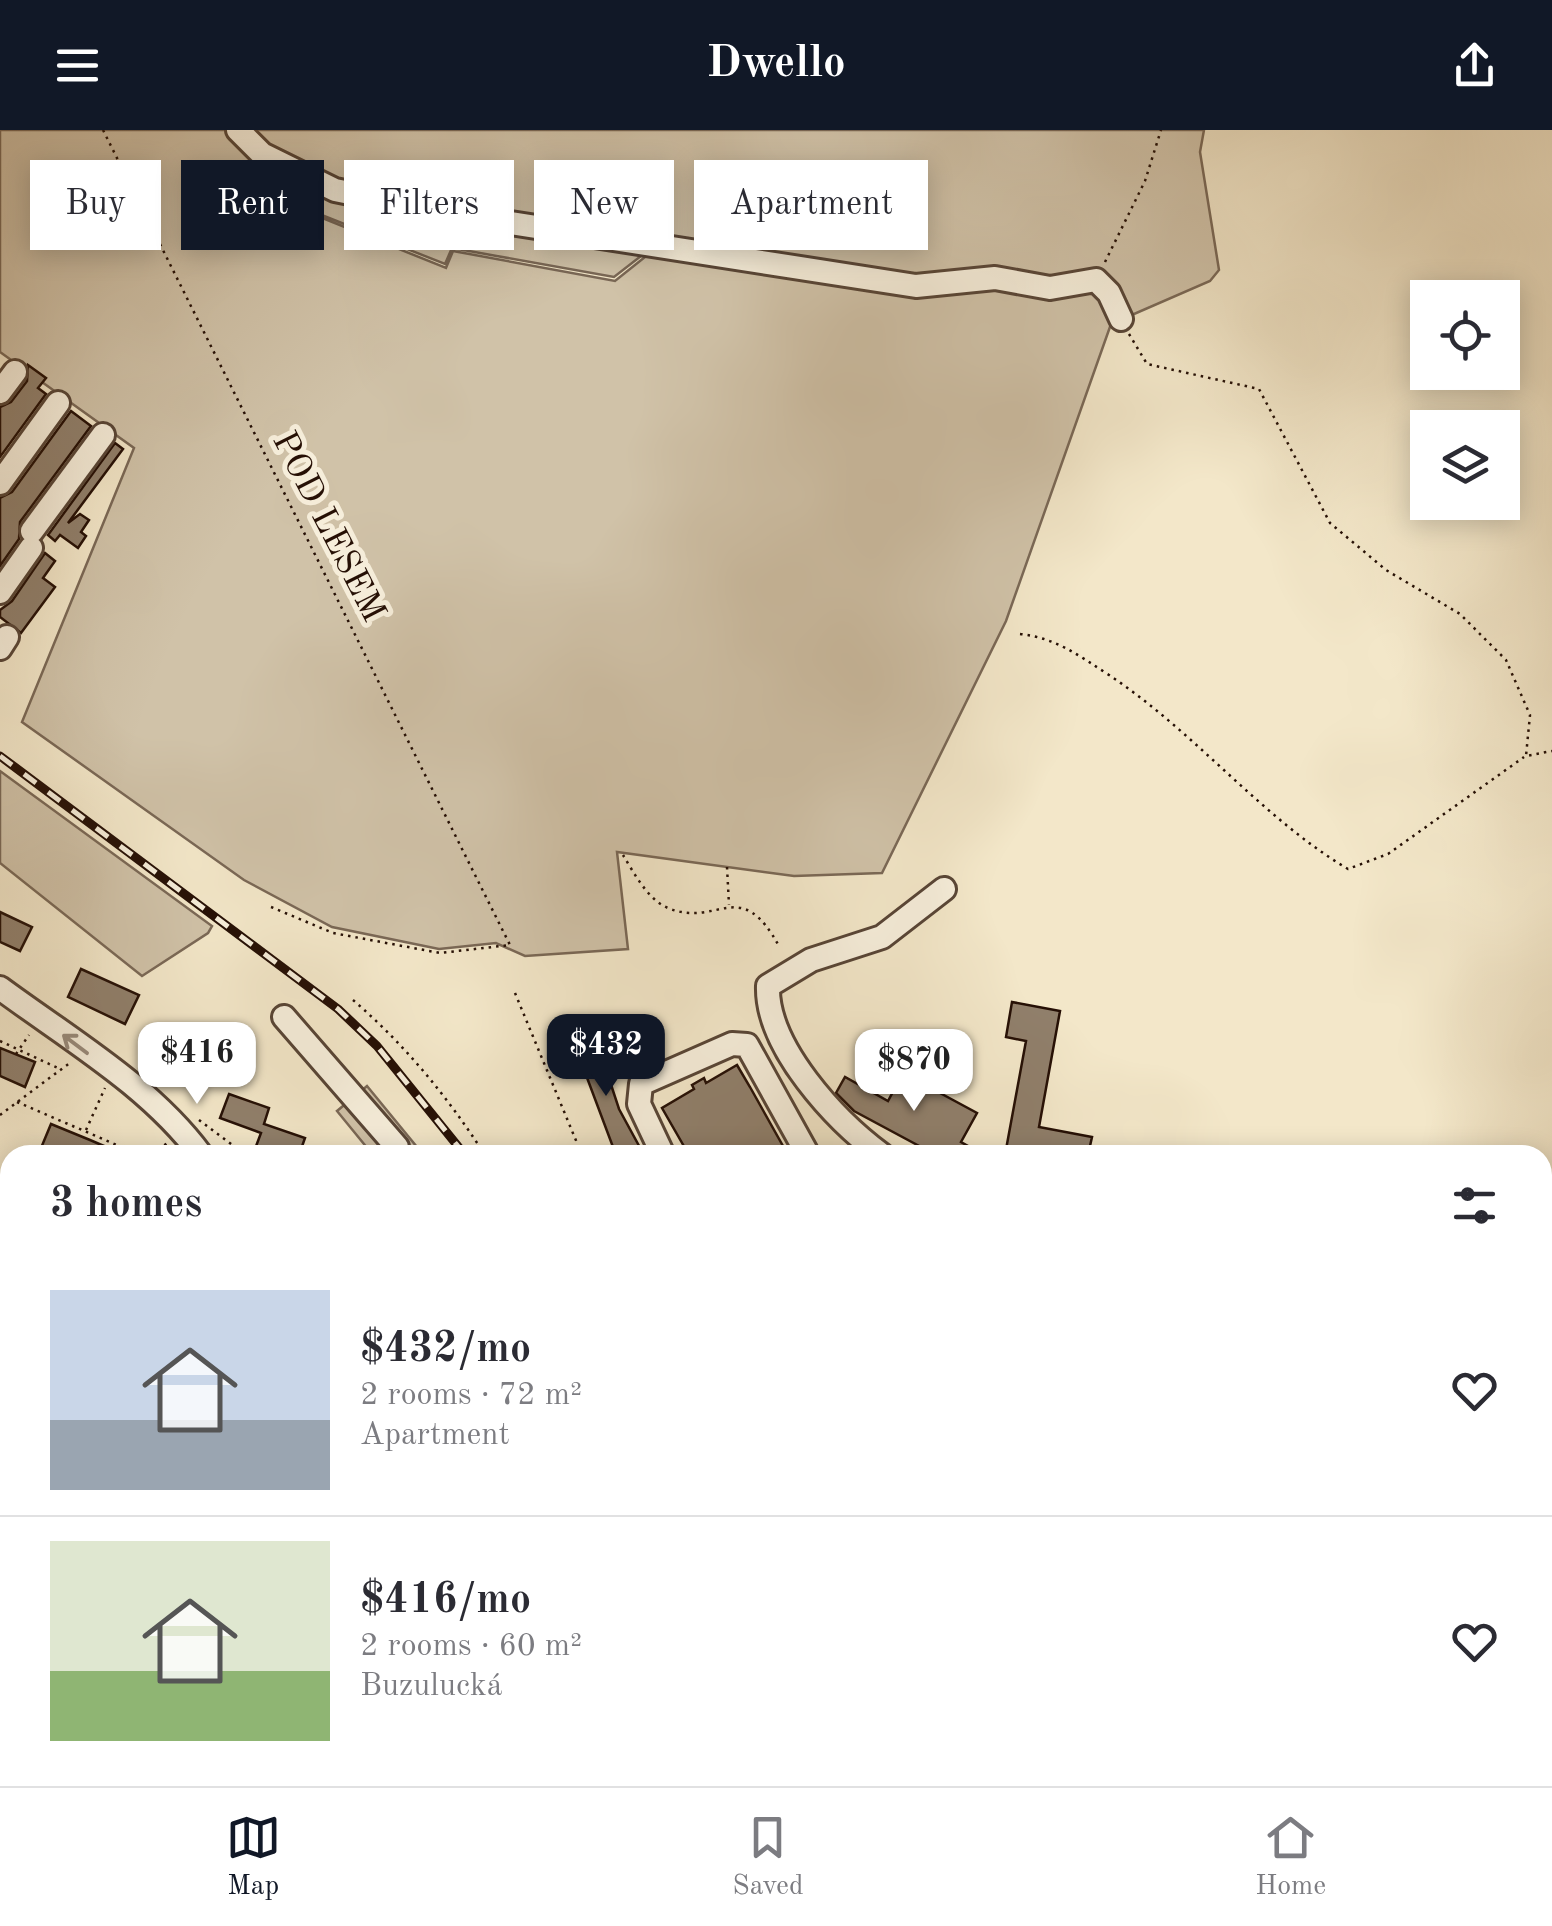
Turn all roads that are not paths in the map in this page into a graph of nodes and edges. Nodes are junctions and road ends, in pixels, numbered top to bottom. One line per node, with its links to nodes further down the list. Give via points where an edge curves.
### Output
1 (238, 130): 2 (street, via 262,154 335,190 916,286 995,278 1050,288 1096,280)
2 (1121, 319)
3 (14, 372): 4 (street)
4 (0, 392)
5 (58, 403): 7 (street)
6 (103, 434): 8 (street)
7 (0, 483)
8 (0, 592)
9 (944, 890): 16 (street, via 882,937 810,960 768,986 767,1008 816,1098)
10 (0, 988): 12 (street, one-way to 10, via 149,1099)
11 (284, 1017): 13 (street)
12 (194, 1145)
13 (396, 1145)
14 (658, 1145): 15 (street, via 639,1104 641,1084 732,1044 747,1045)
15 (802, 1145)
16 (870, 1145)

